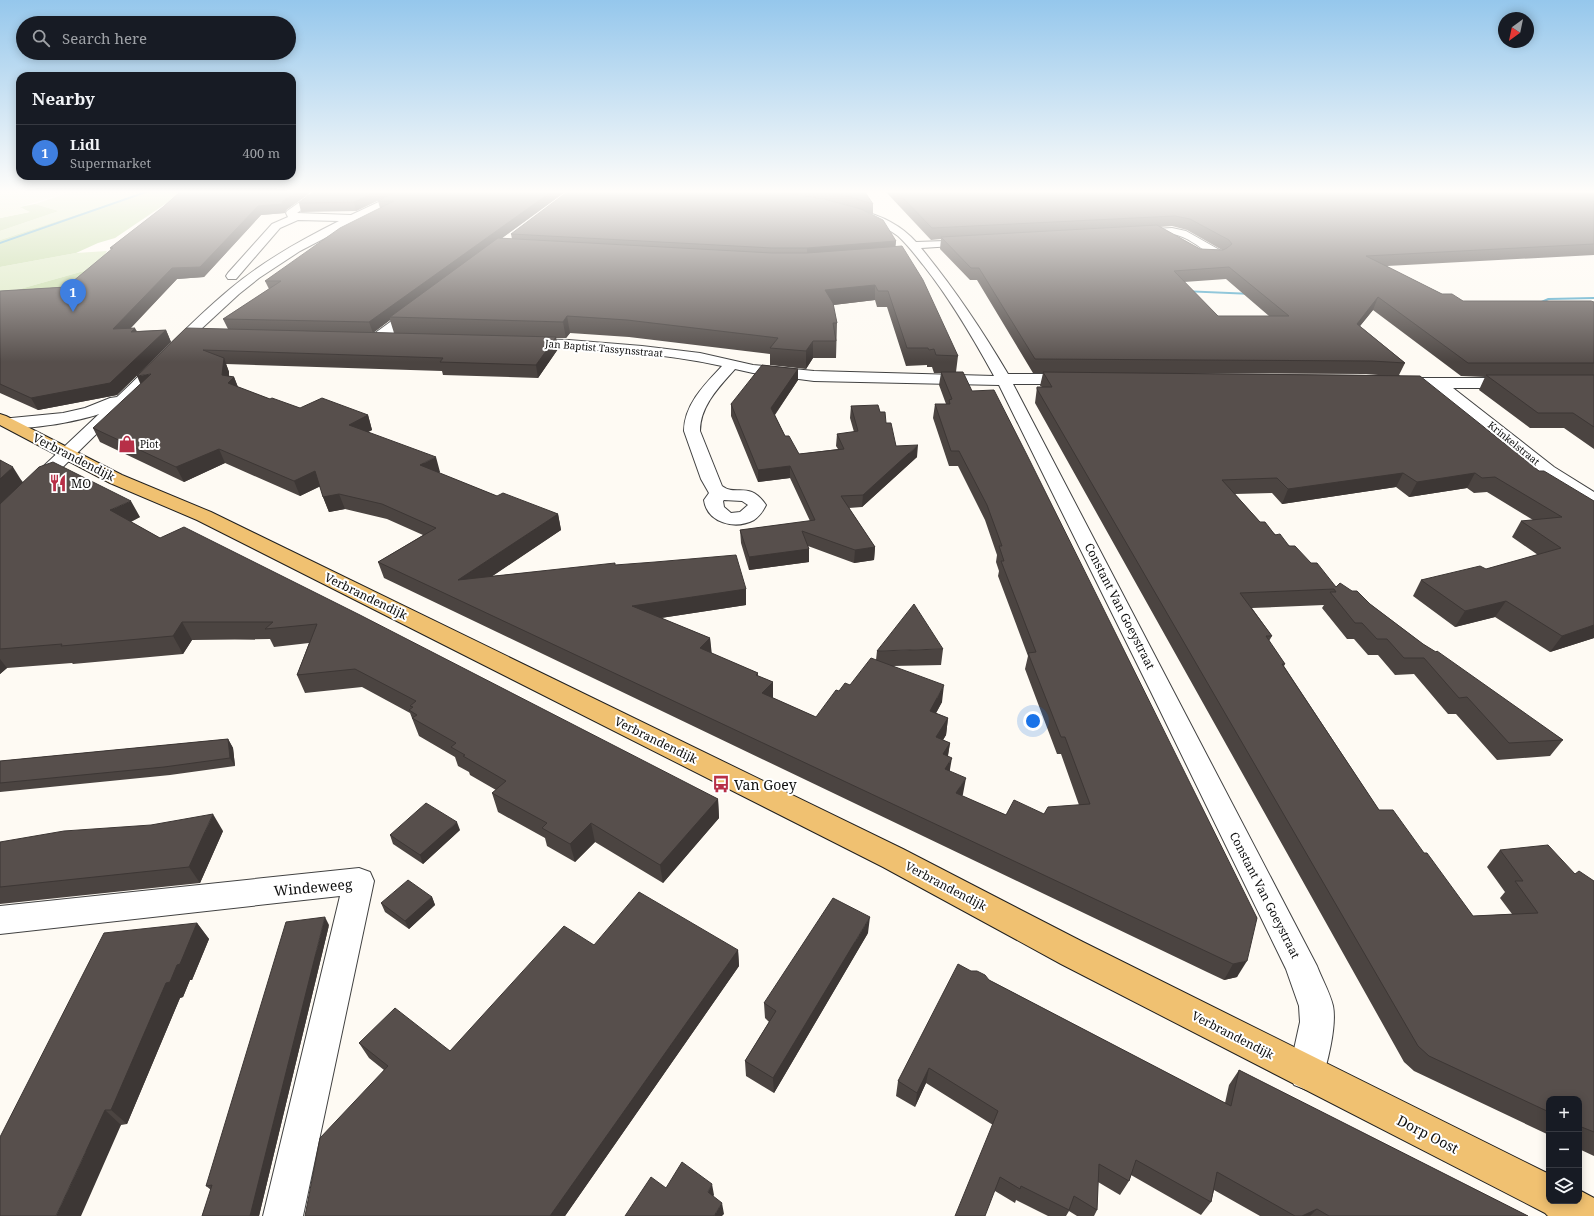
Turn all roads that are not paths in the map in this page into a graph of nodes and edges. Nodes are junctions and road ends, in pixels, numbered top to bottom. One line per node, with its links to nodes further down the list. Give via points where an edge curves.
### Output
1 (256, 249): 7 (street)
2 (295, 249): 9 (street, via 235,291)
3 (928, 249): 5 (street)
4 (1210, 249): 6 (street, via 1221,255 1208,258)
5 (913, 251): 17 (street, Constant Van Goeystraat, via 943,281)
6 (1195, 253)
7 (232, 276)
8 (425, 303): 13 (street)
9 (188, 335): 10 (street); 21 (street)
10 (210, 335)
11 (361, 339): 13 (street)
12 (400, 339): 13 (street)
13 (376, 340)
14 (510, 342): 15 (street, Jan Baptist Tassynsstraat, via 642,350 700,357)
15 (731, 365): 17 (street, Jan Baptist Tassynsstraat, via 814,376); 24 (street, via 698,406 692,420 692,431 712,485)
16 (1082, 379): 17 (street, Jan Baptist Tassynsstraat)
17 (1004, 380): 28 (street, Constant Van Goeystraat, via 1301,966 1316,1006 1317,1022)
18 (1382, 382): 19 (street)
19 (1438, 383): 20 (street); 25 (street, Krinkelstraat, via 1548,470)
20 (1531, 383)
21 (132, 390): 22 (street, via 114,402 80,414 52,420); 23 (street)
22 (3, 421): 23 (main road, Verbrandendijk)
23 (67, 454): 26 (street); 28 (main road, Verbrandendijk, via 116,479 204,516 893,858 1072,953)
24 (720, 493)
25 (1594, 500)
26 (0, 518)
27 (0, 920): 31 (street, Windeweeg, via 359,881)
28 (1307, 1072): 29 (main road, Dorp Oost)
29 (1546, 1193)
30 (1565, 1204): 32 (main road)
31 (282, 1216)
32 (1587, 1216)

